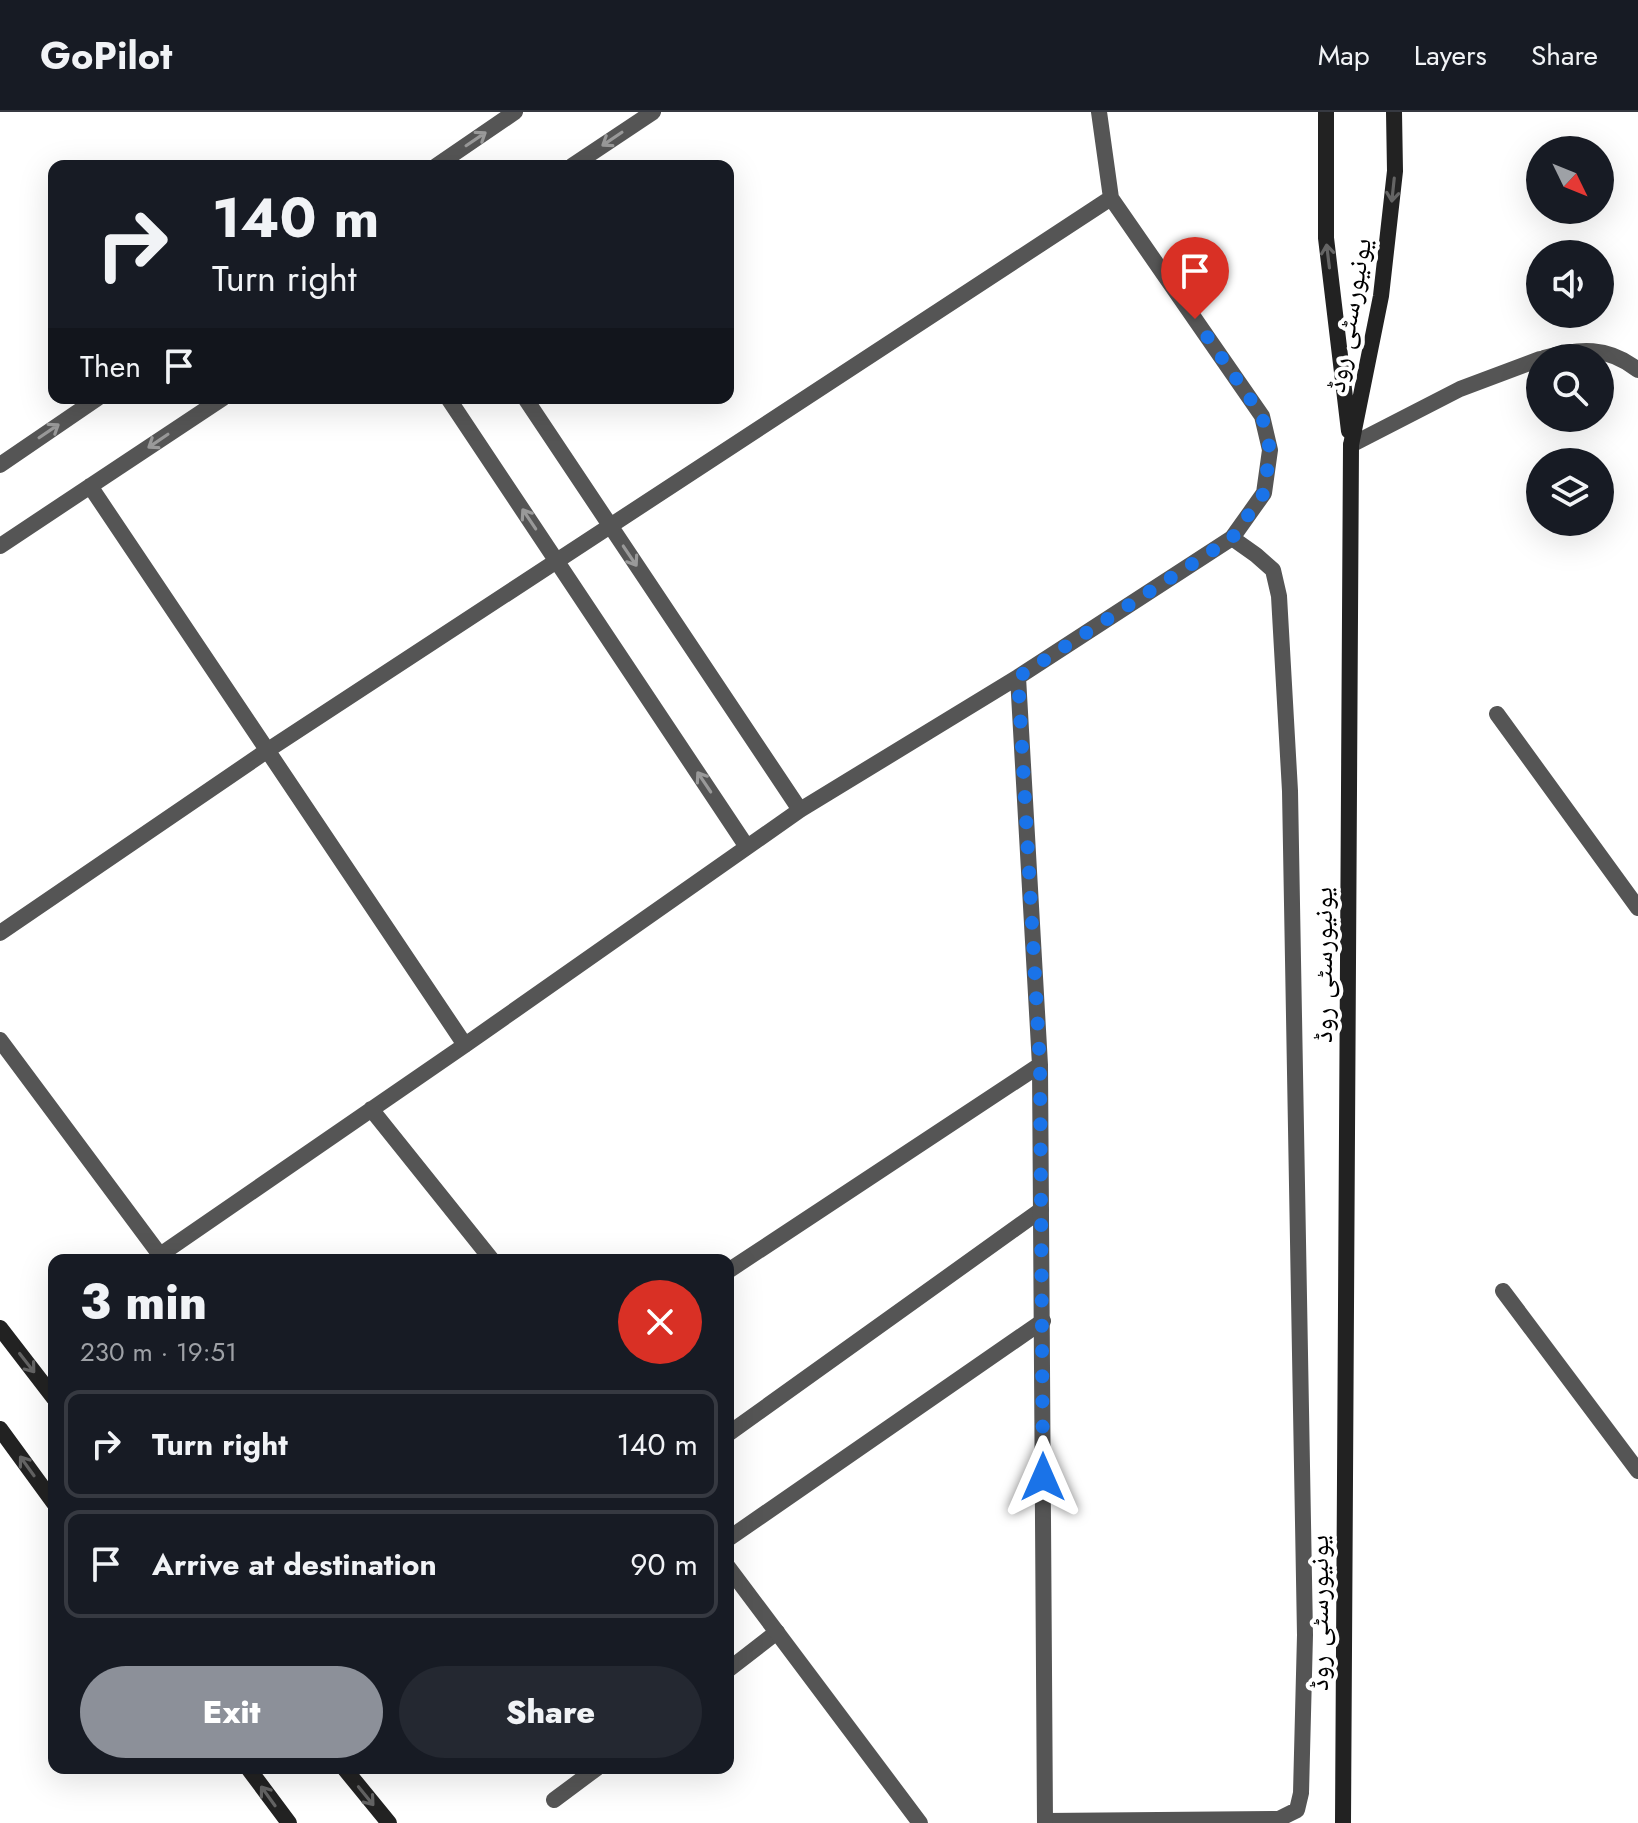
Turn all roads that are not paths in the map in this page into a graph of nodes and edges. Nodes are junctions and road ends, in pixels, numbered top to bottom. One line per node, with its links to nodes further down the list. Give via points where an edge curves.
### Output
1 (515, 112): 6 (street, one-way to 1)
2 (653, 112): 7 (street, one-way to 7)
3 (1099, 112): 8 (street)
4 (1326, 112): 16 (main road, one-way to 4, via 1326,238)
5 (1394, 112): 16 (main road, یونیورسٹی روڈ, one-way to 16, via 1395,171 1381,296)
6 (445, 160)
7 (581, 160)
8 (1111, 198): 19 (street); 20 (street, via 1262,416 1270,450 1264,493)
9 (1614, 355): 11 (street)
10 (1526, 365): 16 (street, via 1460,389)
11 (1638, 370)
12 (89, 404): 17 (street, one-way to 12)
13 (214, 404): 18 (street, one-way to 18)
14 (452, 404): 22 (street, one-way to 14)
15 (529, 404): 19 (street)
16 (1351, 445): 59 (main road, یونیورسٹی روڈ)
17 (0, 465)
18 (90, 486): 21 (street); 25 (street)
19 (610, 525): 22 (street); 26 (street, one-way to 26)
20 (1232, 538): 23 (street); 55 (street, via 1273,570 1290,776 1305,1635 1301,1793 1297,1810 1279,1819)
21 (0, 546)
22 (557, 560): 25 (street); 27 (street, one-way to 22)
23 (1018, 677): 26 (street); 32 (street)
24 (1497, 714): 28 (street)
25 (268, 750): 29 (street); 31 (street)
26 (800, 810): 27 (street)
27 (747, 847): 31 (street)
28 (1638, 908)
29 (0, 933)
30 (0, 1040): 35 (street)
31 (465, 1045): 33 (street)
32 (1040, 1065): 34 (street); 38 (street)
33 (371, 1109): 36 (street); 37 (street)
34 (1041, 1210): 40 (street); 44 (street)
35 (159, 1254)
36 (161, 1254)
37 (487, 1254)
38 (734, 1267)
39 (1503, 1291): 45 (street)
40 (1043, 1321): 47 (street); 55 (street)
41 (0, 1328): 42 (main road, one-way to 42)
42 (48, 1390)
43 (0, 1429): 46 (main road, one-way to 43)
44 (734, 1430)
45 (1638, 1471)
46 (48, 1495)
47 (734, 1535)
48 (734, 1575): 49 (street)
49 (777, 1632): 50 (street); 58 (street)
50 (734, 1665)
51 (252, 1774): 56 (main road, one-way to 51)
52 (349, 1774): 57 (main road, one-way to 57)
53 (589, 1774): 54 (street)
54 (554, 1800)
55 (1045, 1822)
56 (289, 1823)
57 (389, 1823)
58 (920, 1823)
59 (1343, 1823)

